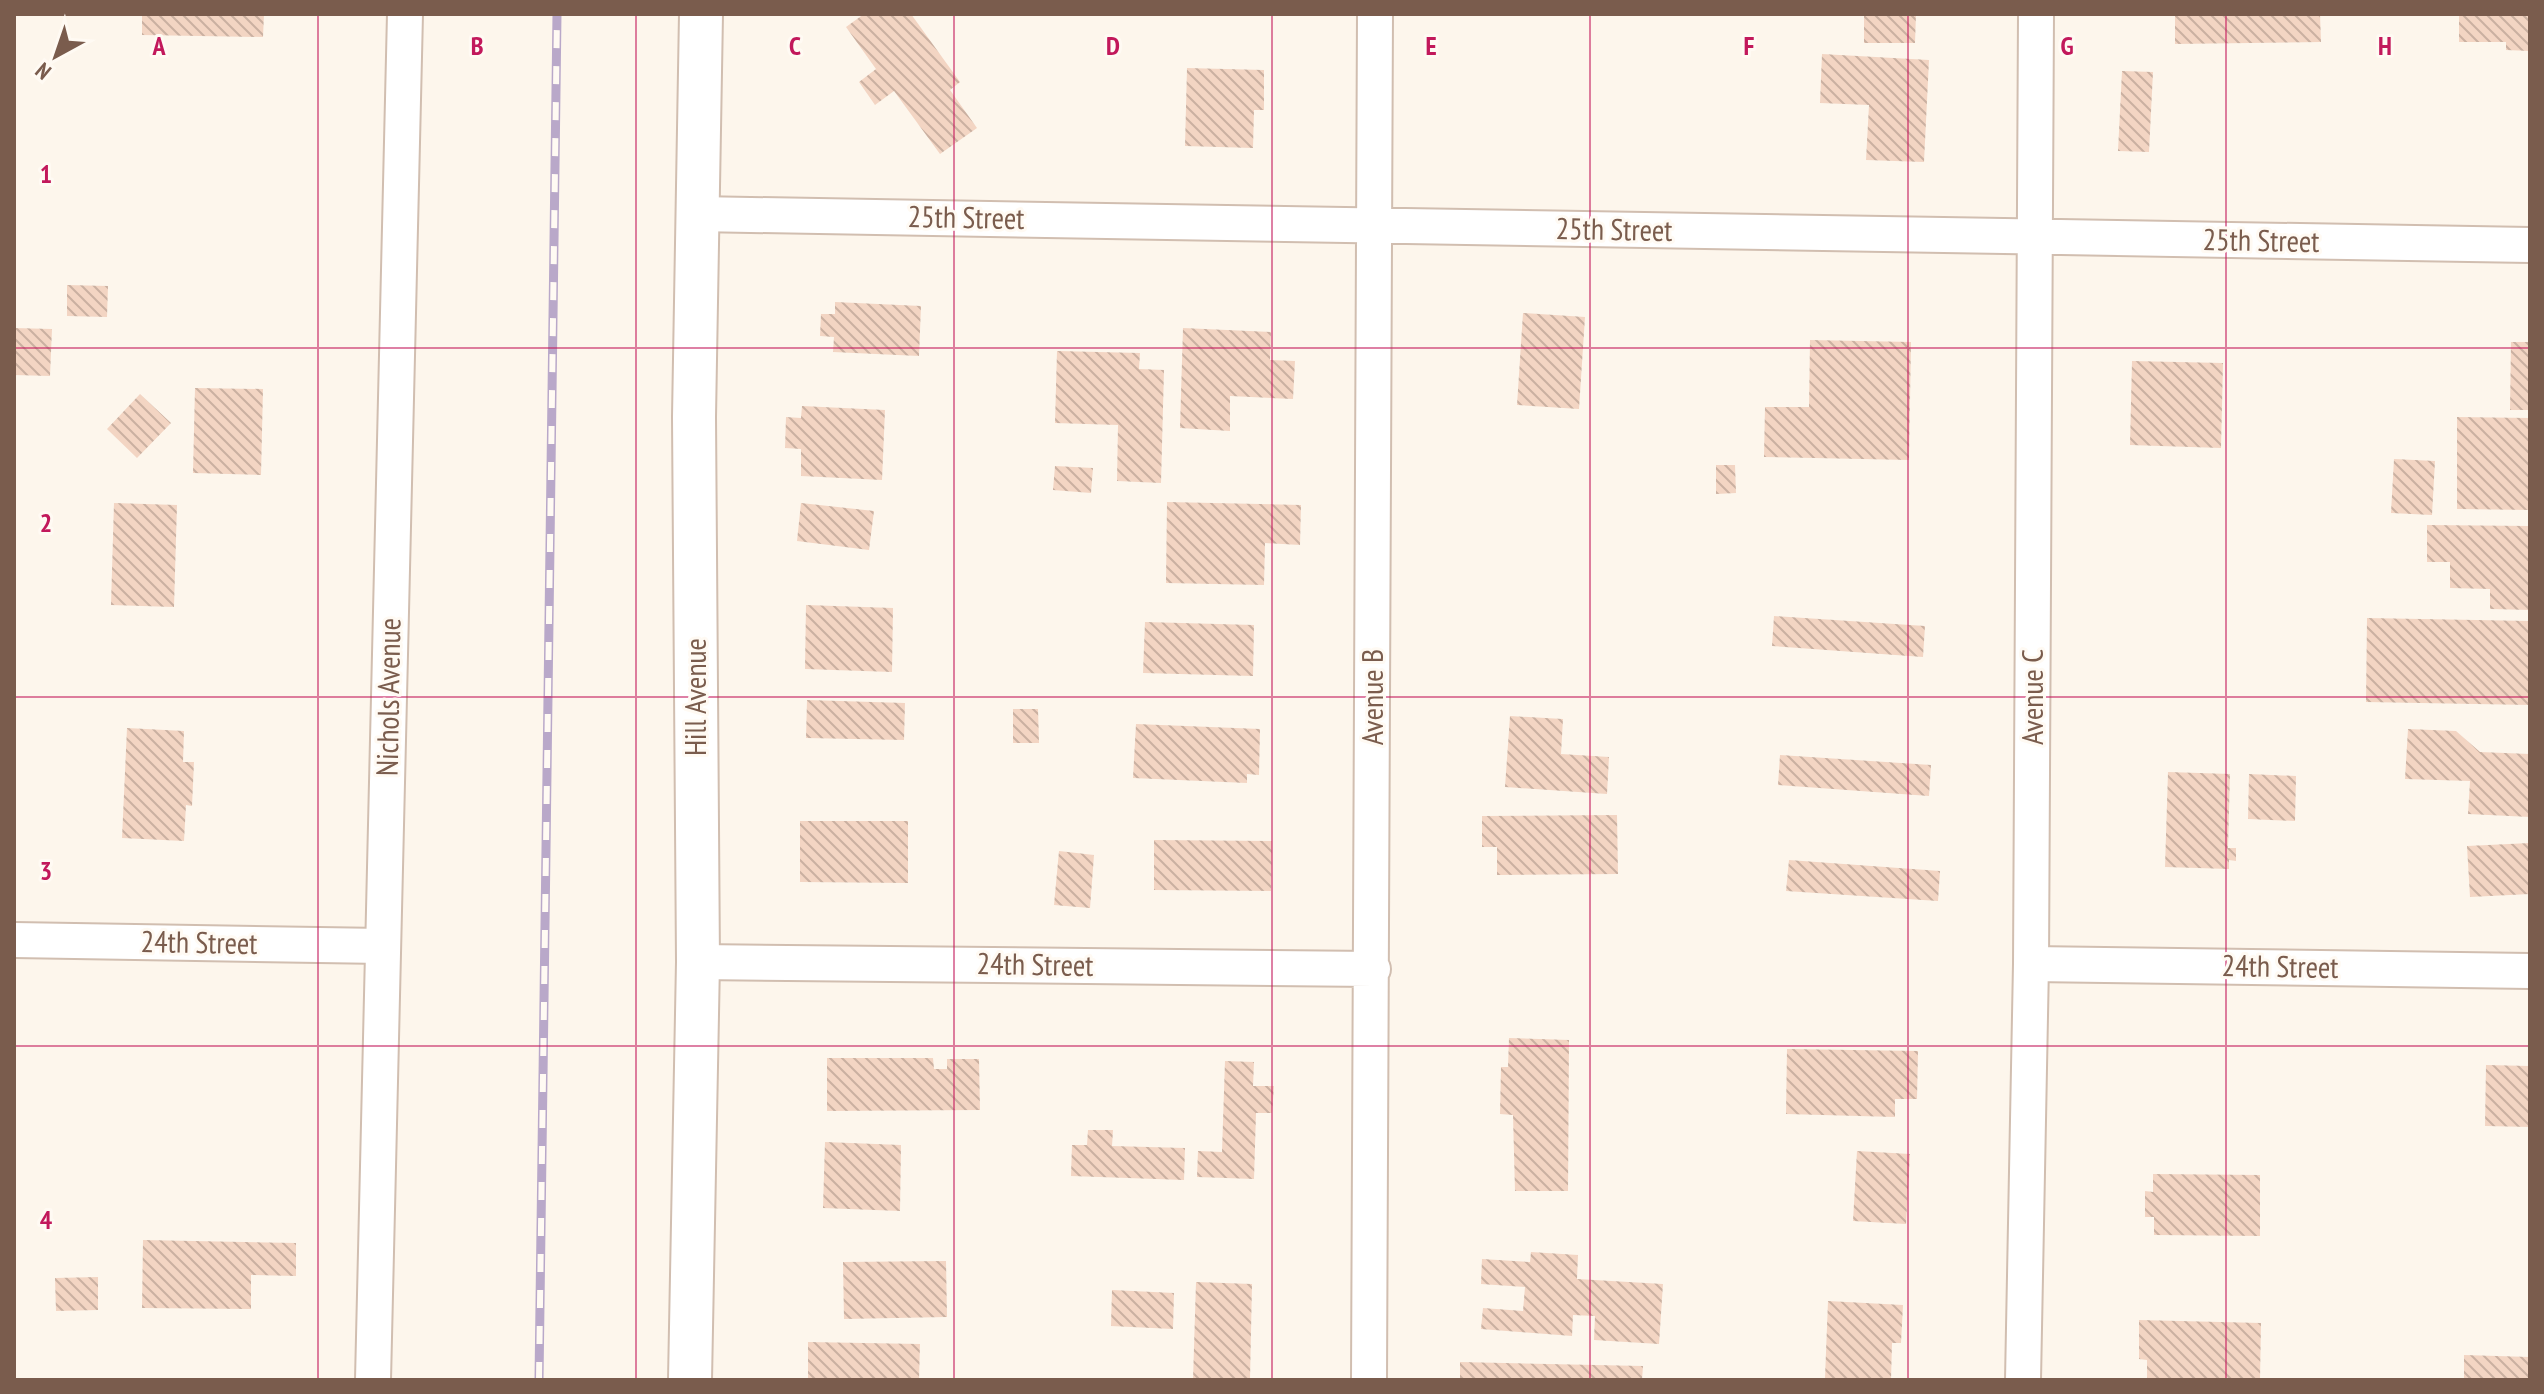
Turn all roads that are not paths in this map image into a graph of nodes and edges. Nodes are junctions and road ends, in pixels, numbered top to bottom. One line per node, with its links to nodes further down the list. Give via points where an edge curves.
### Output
1 (405, 14): 10 (street, Nichols Avenue)
2 (701, 14): 5 (street, Hill Avenue)
3 (1375, 14): 6 (street, Avenue B)
4 (2036, 14): 7 (street, Avenue C)
5 (697, 214): 6 (street, 25th Street); 11 (street, Hill Avenue)
6 (1374, 226): 7 (street, 25th Street); 13 (street, Avenue B)
7 (2036, 237): 8 (street, 25th Street); 12 (street, Avenue C)
8 (2530, 245)
9 (14, 940): 10 (street, 24th Street)
10 (383, 946): 15 (street, Nichols Avenue)
11 (698, 962): 13 (street, 24th Street); 16 (street, Hill Avenue)
12 (2031, 964): 14 (street, 24th Street); 18 (street, Avenue C)
13 (1373, 969): 17 (street, Avenue B)
14 (2530, 971)
15 (373, 1380)
16 (690, 1380)
17 (1369, 1380)
18 (2023, 1380)

